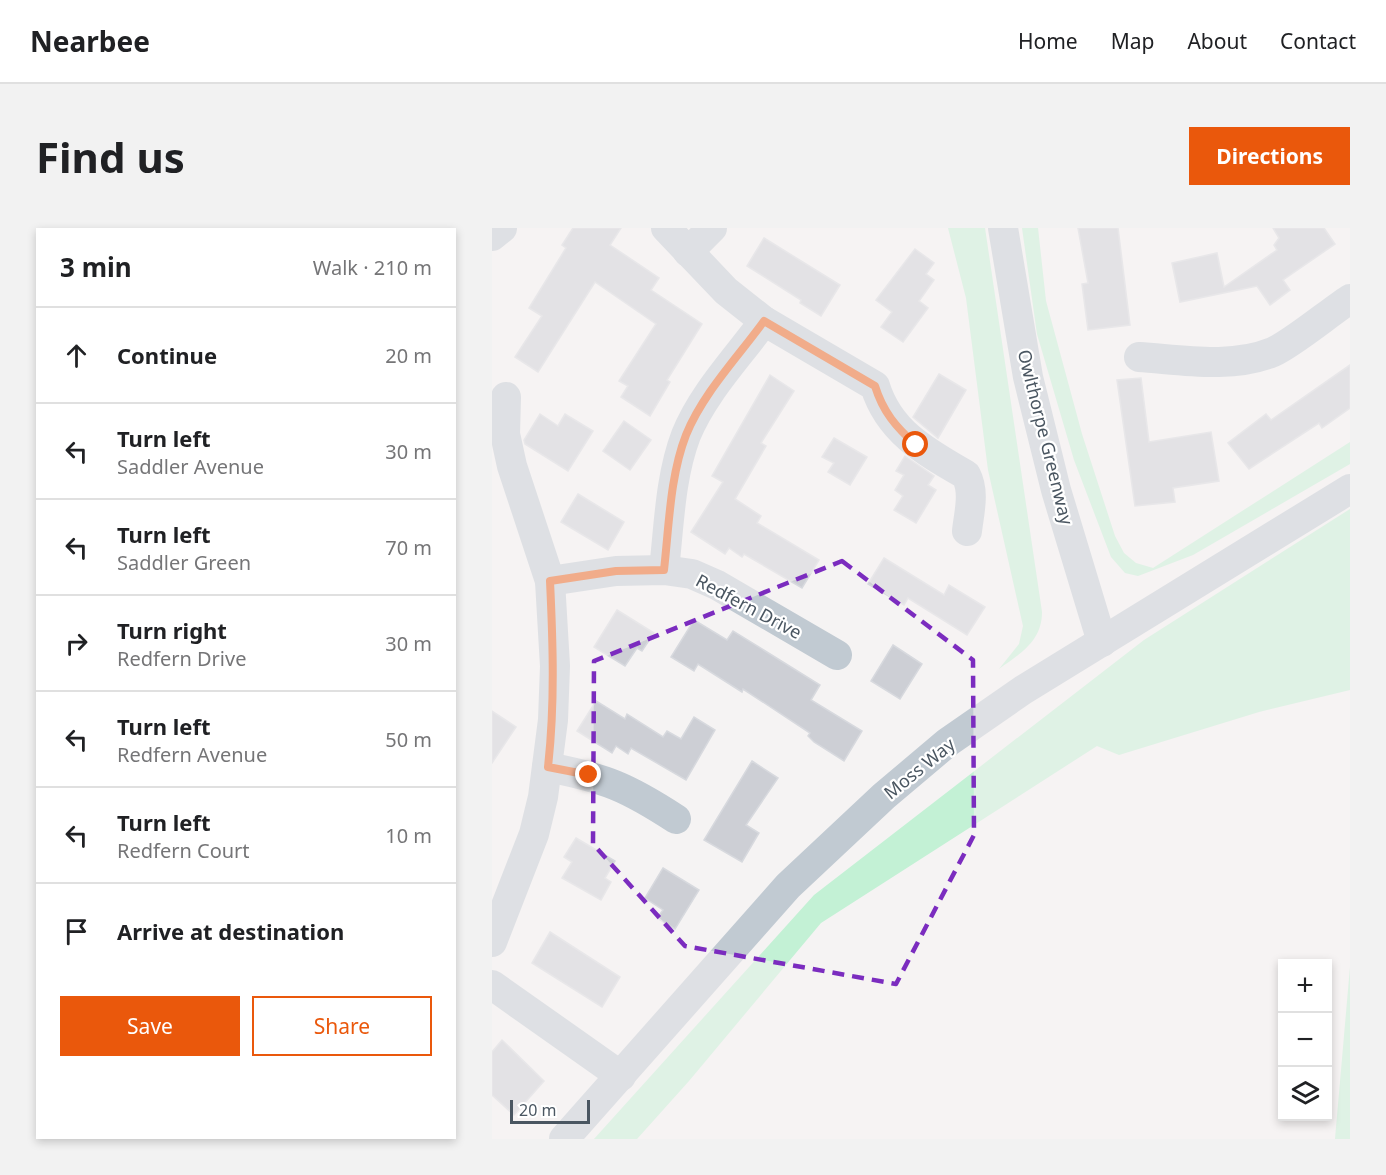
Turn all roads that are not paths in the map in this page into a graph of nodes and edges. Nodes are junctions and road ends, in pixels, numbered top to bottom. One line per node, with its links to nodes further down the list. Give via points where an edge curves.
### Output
1 (502, 228): 5 (street)
2 (666, 228): 6 (street)
3 (712, 228): 6 (street)
4 (1004, 228): 15 (street, Owlthorpe Greenway, via 1031,388 1056,489)
5 (492, 236)
6 (688, 252): 8 (street, via 726,291)
7 (1350, 299): 9 (street, via 1274,351 1214,362)
8 (764, 321): 12 (street, via 875,386 880,405 891,422 916,445 966,475 971,498); 13 (street, via 700,409 686,435 671,504)
9 (1139, 357)
10 (506, 397): 14 (street, via 505,434 512,466)
11 (1350, 489): 15 (street, Moss Way)
12 (968, 531)
13 (664, 570): 14 (street, Redfern Drive, via 616,571); 16 (street, Redfern Drive, via 692,574 717,585)
14 (550, 581): 17 (street, via 555,666)
15 (1102, 642): 21 (street, Moss Way, via 976,722 884,796 788,886)
16 (837, 655)
17 (548, 767): 18 (street, via 614,783); 19 (street, via 534,834)
18 (676, 819)
19 (492, 942)
20 (492, 985): 21 (street)
21 (621, 1076): 22 (street, Moss Way)
22 (564, 1139)

